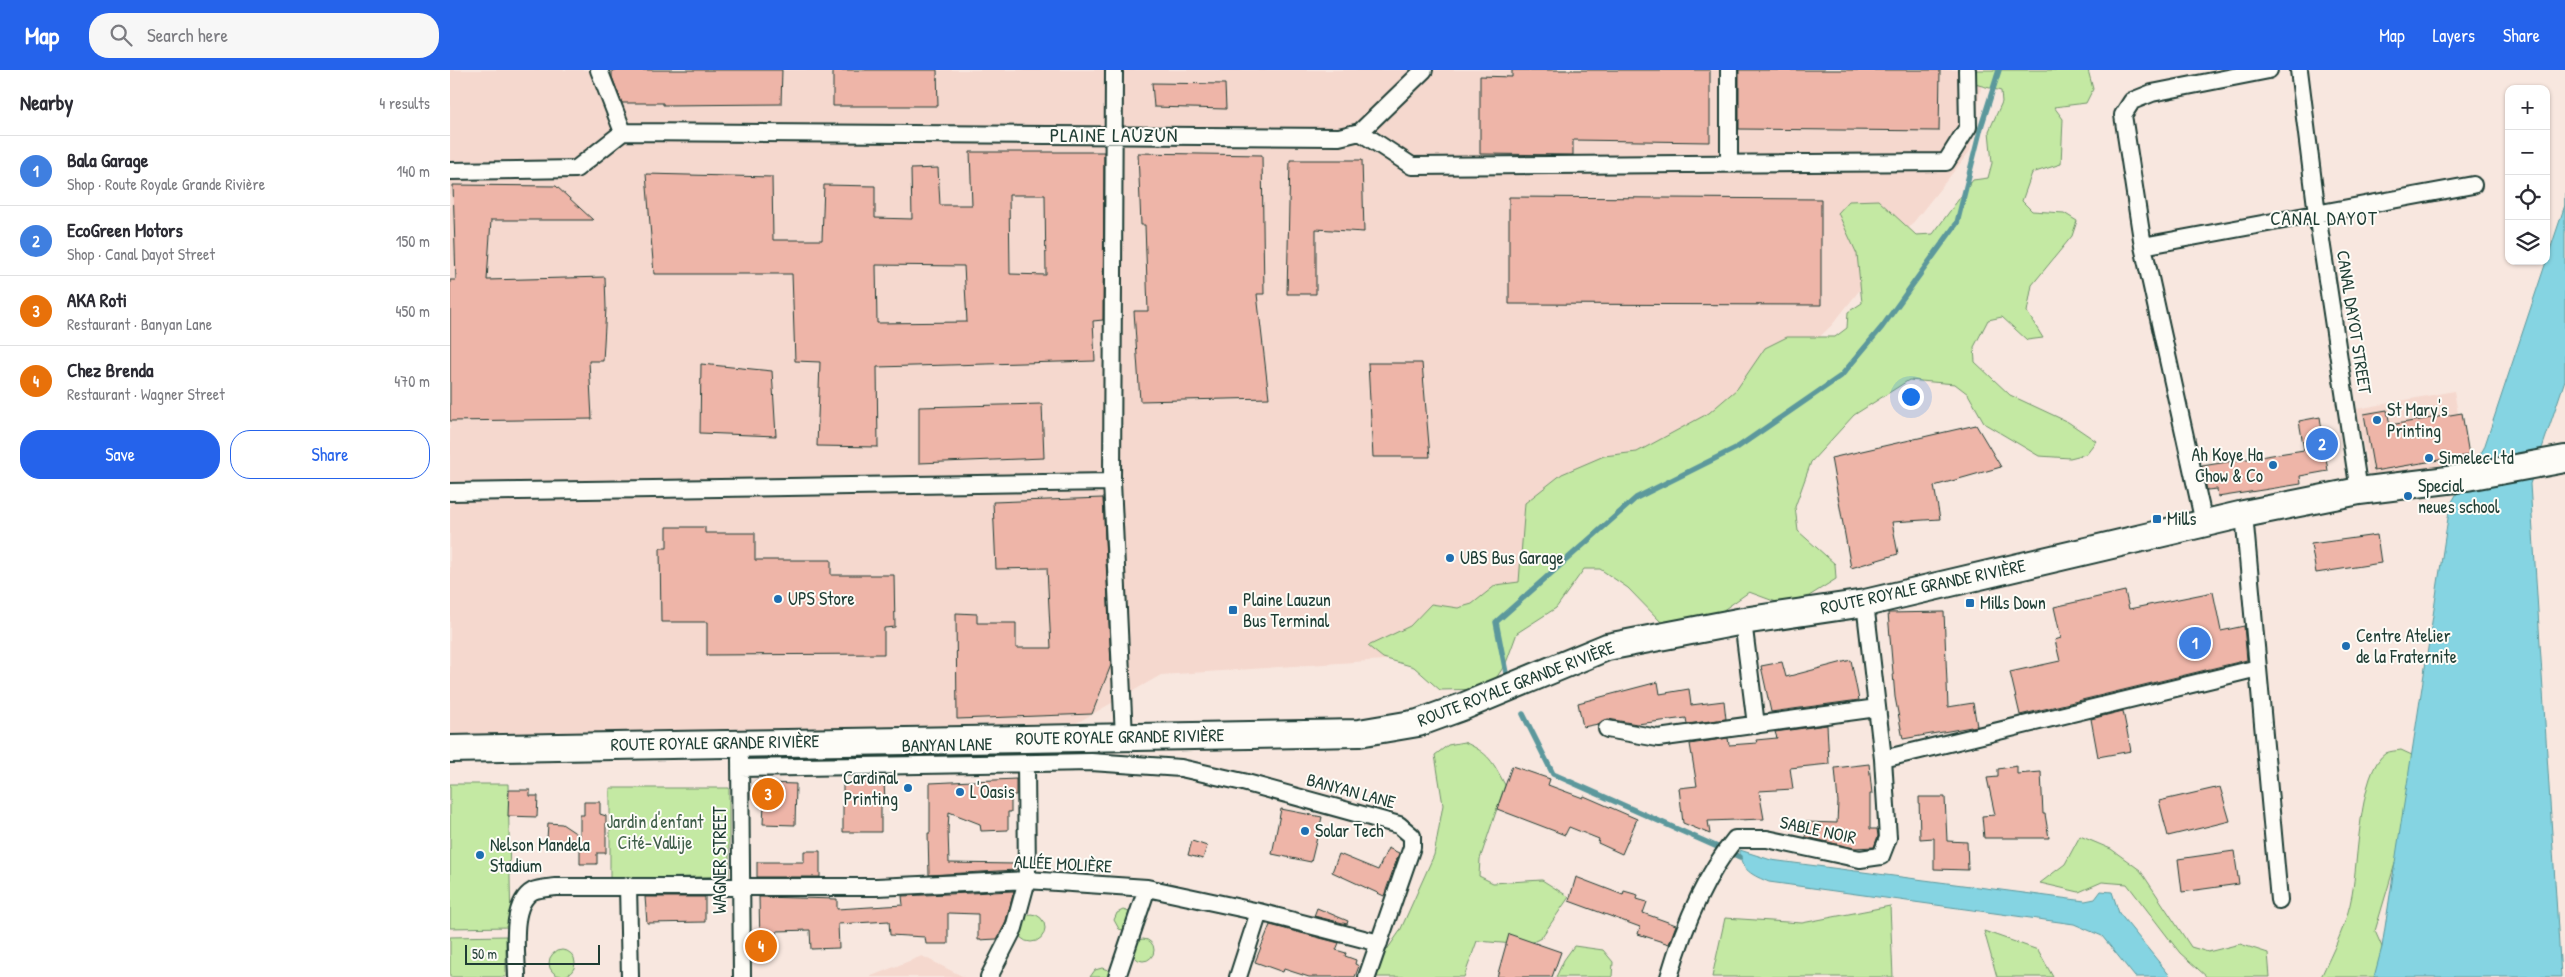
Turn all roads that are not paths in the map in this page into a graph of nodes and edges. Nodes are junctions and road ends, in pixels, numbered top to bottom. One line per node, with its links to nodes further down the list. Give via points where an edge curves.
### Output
1 (599, 70): 8 (street)
2 (1114, 70): 10 (street)
3 (1424, 70): 9 (street)
4 (1729, 70): 11 (street)
5 (1967, 70): 11 (street, via 1968,127 1946,162)
6 (2269, 70): 15 (street, via 2152,93 2132,101 2123,115)
7 (2299, 70): 14 (street, CANAL DAYOT STREET)
8 (623, 132): 10 (street); 12 (street, via 576,170)
9 (1360, 132): 10 (street, via 1339,136); 11 (street, via 1412,166)
10 (1114, 134): 17 (street)
11 (1729, 164)
12 (450, 171)
13 (2473, 185): 14 (street)
14 (2318, 214): 15 (street); 18 (street, CANAL DAYOT STREET)
15 (2143, 246): 21 (street)
16 (2556, 461): 18 (main road, ROUTE ROYALE GRANDE RIVIÈRE, via 2456,479)
17 (1112, 482): 19 (street); 28 (street)
18 (2359, 491): 20 (main road, ROUTE ROYALE GRANDE RIVIÈRE)
19 (450, 492)
20 (2244, 514): 21 (main road, ROUTE ROYALE GRANDE RIVIÈRE); 24 (street)
21 (2204, 523): 22 (main road, ROUTE ROYALE GRANDE RIVIÈRE)
22 (1865, 603): 23 (main road, ROUTE ROYALE GRANDE RIVIÈRE); 25 (street, SABLE NOIR)
23 (1743, 621): 26 (street); 28 (main road, ROUTE ROYALE GRANDE RIVIÈRE, via 1607,647 1418,723 1359,733)
24 (2258, 668): 31 (street); 38 (street)
25 (1877, 708): 26 (street); 31 (street, SABLE NOIR)
26 (1756, 725): 27 (street, via 1658,738)
27 (1607, 729)
28 (1124, 737): 29 (main road, ROUTE ROYALE GRANDE RIVIÈRE)
29 (739, 743): 30 (main road, ROUTE ROYALE GRANDE RIVIÈRE); 33 (street, WAGNER STREET)
30 (450, 749)
31 (1883, 759): 48 (street, SABLE NOIR, via 1888,838 1881,856 1860,859 1768,839 1735,839 1720,858 1681,936)
32 (1026, 764): 33 (street, BANYAN LANE); 34 (street); 40 (street, BANYAN LANE, via 1091,762 1181,768 1400,825 1412,836 1412,847)
33 (740, 768): 36 (street, WAGNER STREET)
34 (1027, 880): 36 (street, ALLÉE MOLIÈRE, via 876,887); 37 (street, ALLÉE MOLIÈRE); 44 (street, via 1014,928)
35 (628, 886): 36 (street, ALLÉE MOLIÈRE); 41 (street, ALLÉE MOLIÈRE, via 556,887 533,891 522,902 517,914); 42 (street)
36 (740, 887): 43 (street, WAGNER STREET)
37 (1147, 888): 39 (street, ALLÉE MOLIÈRE); 45 (street)
38 (2278, 900)
39 (1259, 912): 40 (street, ALLÉE MOLIÈRE); 46 (street)
40 (1379, 943): 47 (street)
41 (517, 977)
42 (630, 977)
43 (742, 977)
44 (989, 977)
45 (1117, 977)
46 (1238, 977)
47 (1366, 977)
48 (1669, 977)

